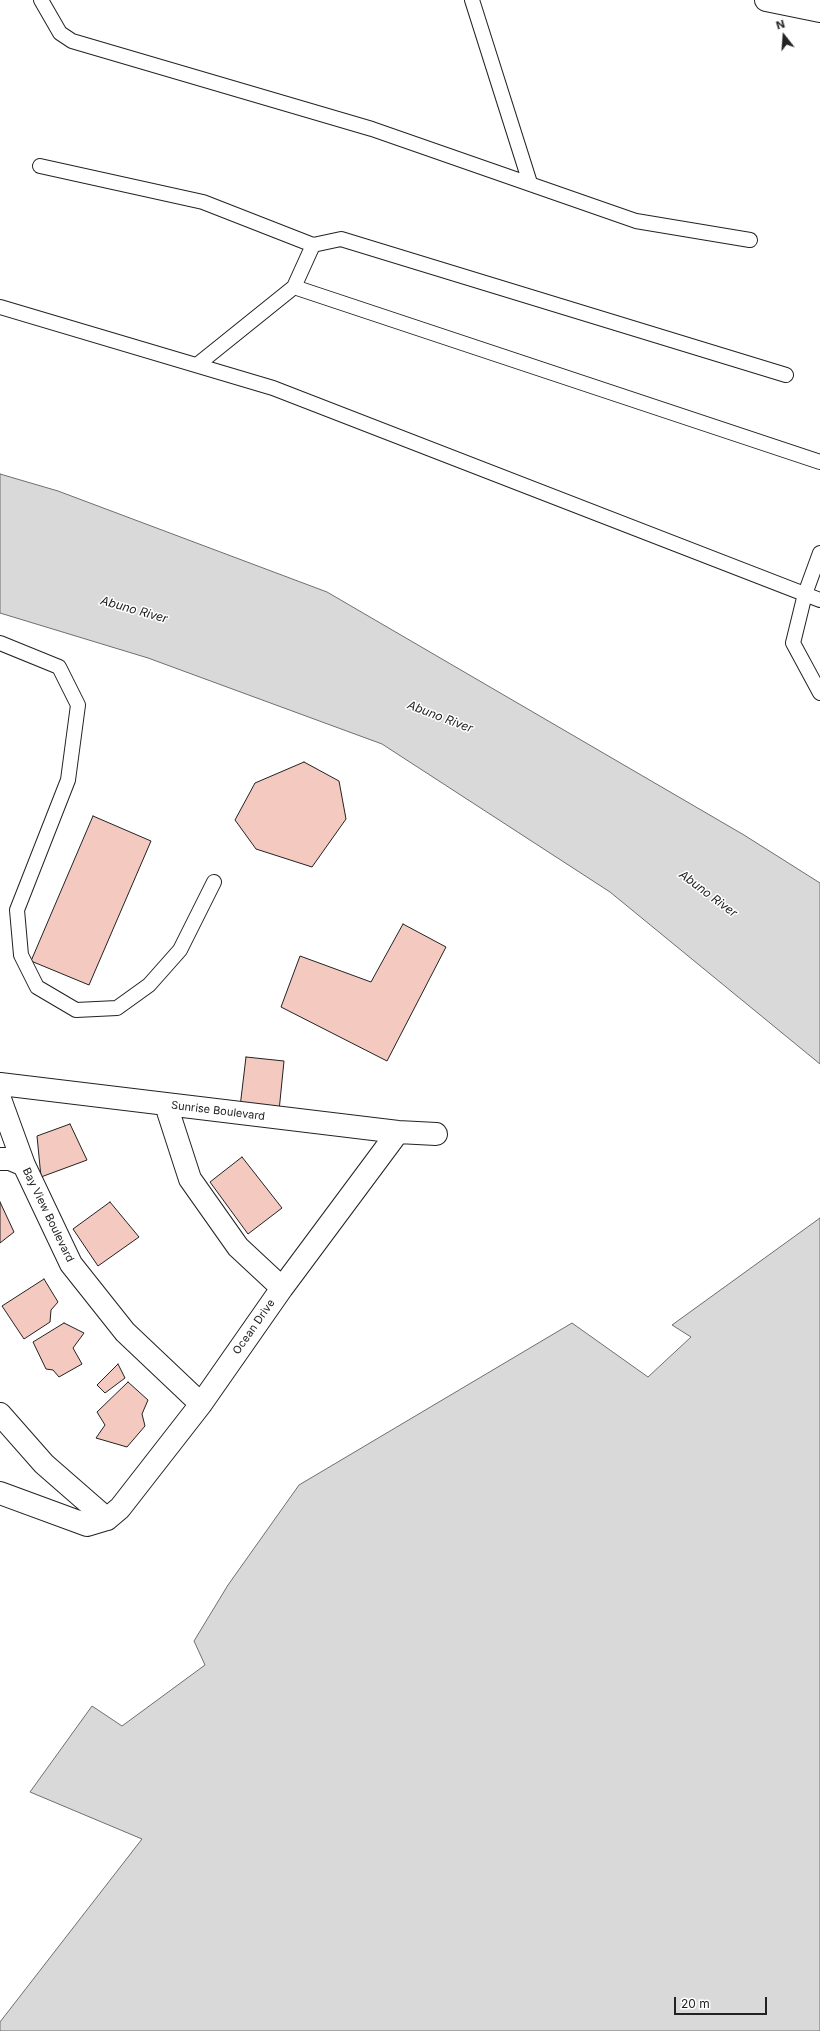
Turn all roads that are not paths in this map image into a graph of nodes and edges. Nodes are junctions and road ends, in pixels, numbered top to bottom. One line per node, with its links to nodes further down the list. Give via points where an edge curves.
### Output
1 (41, 0): 6 (lane, via 60,33 72,41 372,129)
2 (472, 0): 6 (lane)
3 (766, 0): 4 (street)
4 (820, 11)
5 (40, 166): 8 (lane, via 203,202)
6 (530, 183): 7 (lane, via 636,221)
7 (750, 240)
8 (313, 245): 9 (lane); 12 (lane, via 341,239)
9 (294, 287): 11 (lane); 13 (lane)
10 (0, 307): 11 (lane)
11 (197, 365): 15 (lane, via 273,388)
12 (786, 375)
13 (820, 462)
14 (820, 553): 15 (lane)
15 (805, 594): 16 (lane); 18 (lane, via 793,643)
16 (820, 600)
17 (0, 643): 19 (lane, via 59,667 78,705 68,780 17,910 21,955 37,987 76,1010 117,1008 149,986 180,950)
18 (820, 693)
19 (214, 882)
20 (0, 1084): 22 (street, Sunrise Boulevard)
21 (0, 1099): 26 (street, Bay View Boulevard)
22 (166, 1105): 23 (street, Sunrise Boulevard); 27 (street, via 190,1179 238,1247)
23 (398, 1132): 24 (street, Sunrise Boulevard); 27 (street, Ocean Drive)
24 (436, 1134)
25 (0, 1159): 26 (street, via 10,1159)
26 (24, 1165): 28 (street, Bay View Boulevard, via 71,1264 126,1332)
27 (282, 1288): 28 (street, Ocean Drive)
28 (201, 1404): 31 (street, Ocean Drive, via 120,1508)
29 (0, 1414): 31 (street, via 44,1464)
30 (0, 1493): 31 (street, via 87,1525)
31 (107, 1519)

